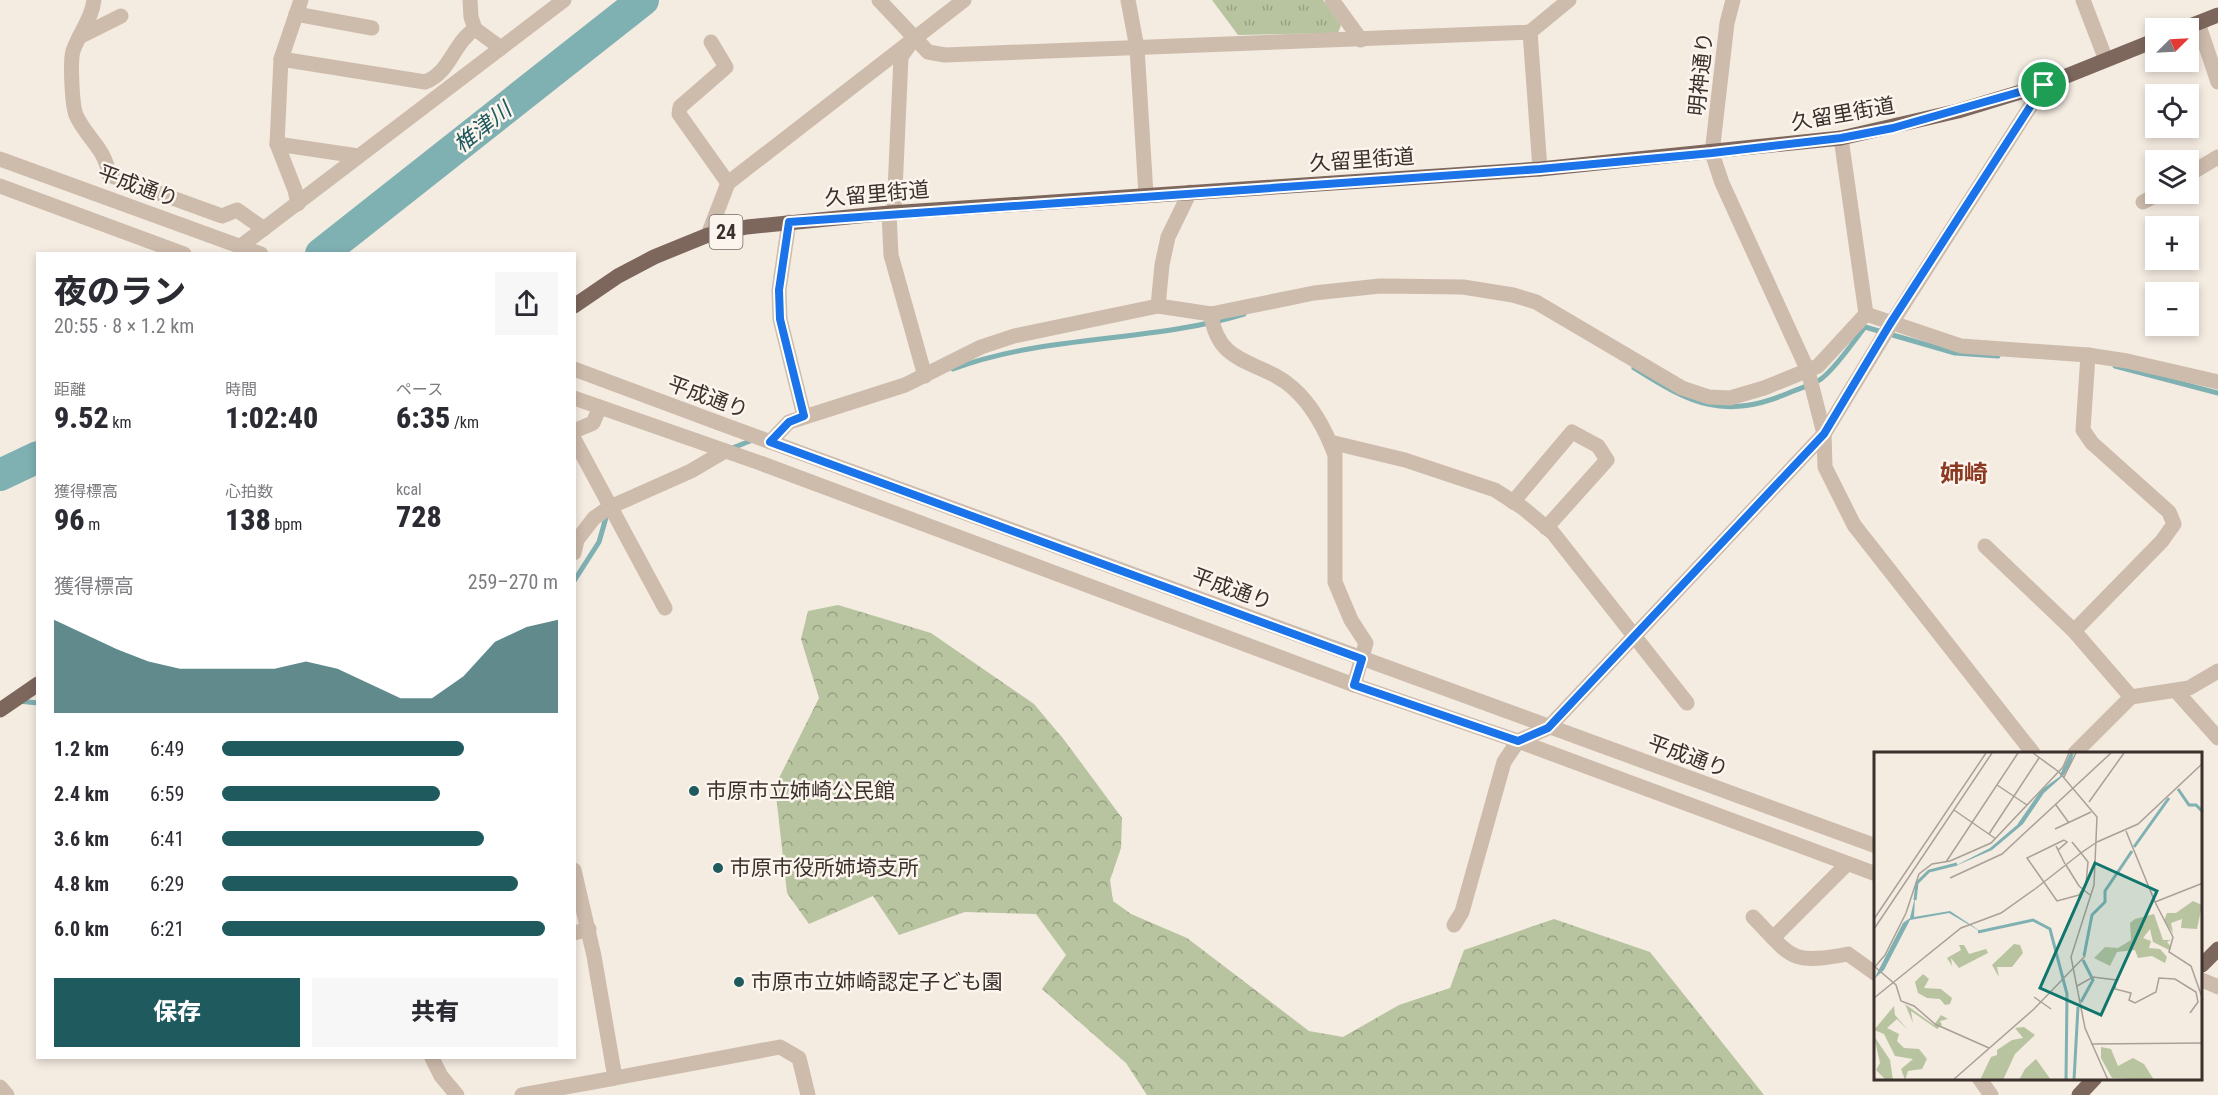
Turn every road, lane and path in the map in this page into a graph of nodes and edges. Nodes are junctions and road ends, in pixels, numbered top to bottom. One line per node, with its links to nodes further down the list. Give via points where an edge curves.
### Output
1 (94, 0): 18 (street, via 93,11)
2 (470, 0): 16 (street)
3 (564, 0): 24 (street)
4 (879, 0): 19 (street)
5 (964, 0): 19 (street)
6 (1128, 0): 25 (street)
7 (1332, 0): 20 (street)
8 (1569, 0): 17 (street)
9 (1733, 0): 32 (street, 明神通り)
10 (2083, 0): 27 (street)
11 (299, 7): 15 (street); 26 (street)
12 (2218, 15): 14 (main road)
13 (121, 16): 18 (street)
14 (2199, 23)
15 (372, 28)
16 (475, 30): 24 (street); 26 (street, via 465,35 441,74 425,82)
17 (1530, 32): 20 (street); 37 (street)
18 (79, 37): 45 (street, via 72,53 75,113 107,161 109,175 222,216 237,210)
19 (914, 39): 25 (street, via 928,52 945,55); 38 (street); 43 (street, via 901,57)
20 (1361, 40): 25 (street)
21 (711, 42): 38 (street, via 726,67 680,107 679,114)
22 (2199, 43): 28 (street)
23 (2145, 44): 27 (main road, 久留里街道 / 24)
24 (501, 48): 33 (street)
25 (1137, 48): 41 (street)
26 (281, 59): 31 (street)
27 (2106, 60): 29 (main road, 久留里街道 / 24)
28 (2218, 82)
29 (2044, 85): 30 (main road, 久留里街道 / 24, via 1925,120); 53 (street)
30 (1841, 138): 32 (main road, 久留里街道 / 24); 52 (street)
31 (277, 144): 33 (street); 42 (street)
32 (1712, 153): 37 (main road, 久留里街道 / 24); 56 (street)
33 (358, 156): 42 (street)
34 (2218, 157): 36 (street)
35 (0, 159): 47 (street, 平成通り)
36 (2199, 168)
37 (1540, 169): 40 (main road, 久留里街道 / 24)
38 (728, 183): 46 (street)
39 (0, 186): 48 (street)
40 (1190, 192): 41 (main road, 久留里街道 / 24); 50 (street, via 1168,237)
41 (1146, 195): 43 (main road, 久留里街道 / 24)
42 (298, 204): 45 (street)
43 (892, 213): 44 (main road, 久留里街道 / 24); 57 (street, via 891,255)
44 (789, 222): 46 (main road, 久留里街道 / 24); 61 (street, via 779,290 780,319)
45 (264, 229): 47 (street)
46 (708, 235): 49 (main road, 久留里街道 / 24, via 618,276)
47 (250, 249)
48 (179, 252)
49 (576, 305)
50 (1158, 306): 51 (street); 57 (street, via 1014,336 981,347)
51 (1211, 314): 56 (street, via 1314,293 1380,286 1463,286 1536,302 1654,374 1709,397 1730,398); 65 (street, via 1213,330 1225,350 1294,389)
52 (1866, 314): 53 (street); 56 (street, via 1818,366)
53 (1890, 324): 54 (street, via 1961,346); 63 (street)
54 (2088, 355): 58 (street); 74 (street, via 2083,430 2092,443 2169,512 2174,524)
55 (576, 370): 64 (street, 平成通り)
56 (1808, 371): 63 (street)
57 (925, 376): 61 (street, via 860,401)
58 (2218, 382)
59 (576, 399): 60 (street)
60 (600, 407): 62 (street, via 593,423); 67 (street)
61 (804, 416): 64 (street, via 789,422)
62 (576, 430)
63 (1824, 434): 75 (street); 87 (street, via 1825,467 1854,525)
64 (770, 442): 76 (street, 平成通り)
65 (1330, 442): 68 (street, via 1405,460 1495,490); 76 (street, via 1335,455 1335,582 1366,643)
66 (576, 443): 69 (street)
67 (725, 451): 69 (street, via 691,471); 78 (street)
68 (1513, 502): 70 (street); 70 (street, via 1572,432 1598,446 1607,460)
69 (610, 507): 71 (street, via 594,518); 73 (street)
70 (1546, 528): 75 (street)
71 (576, 544)
72 (1985, 546): 74 (street)
73 (665, 608)
74 (2074, 631): 81 (street)
75 (1633, 638): 82 (street); 84 (street)
76 (1362, 659): 78 (street); 84 (street, 平成通り)
77 (2218, 671): 80 (street)
78 (1354, 685): 86 (street)
79 (36, 688): 83 (main road)
80 (2176, 691): 81 (street); 85 (street)
81 (2131, 697): 88 (street)
82 (1687, 703)
83 (0, 710)
84 (1548, 728): 86 (street); 89 (street, 平成通り)
85 (2218, 738)
86 (1518, 741): 90 (street); 94 (street, via 1504,762 1462,912)
87 (2032, 752)
88 (2076, 752)
89 (1874, 845)
90 (1847, 864): 91 (street); 96 (street)
91 (1874, 873)
92 (576, 885): 95 (street)
93 (1753, 917): 96 (street)
94 (1454, 925)
95 (582, 931): 103 (street)
96 (1773, 938): 99 (street, via 1789,954 1803,960 1848,954)
97 (2218, 950): 98 (main road)
98 (2203, 964)
99 (1874, 973)
100 (2203, 980): 101 (street)
101 (2218, 987)
102 (432, 1059): 108 (street)
103 (615, 1078): 109 (street); 110 (street, via 780,1047 799,1058)
104 (1980, 1080): 111 (street)
105 (2093, 1080): 112 (main road)
106 (0, 1087): 107 (street)
107 (6, 1095)
108 (457, 1095)
109 (522, 1095)
110 (808, 1095)
111 (1991, 1095)
112 (2079, 1095)

